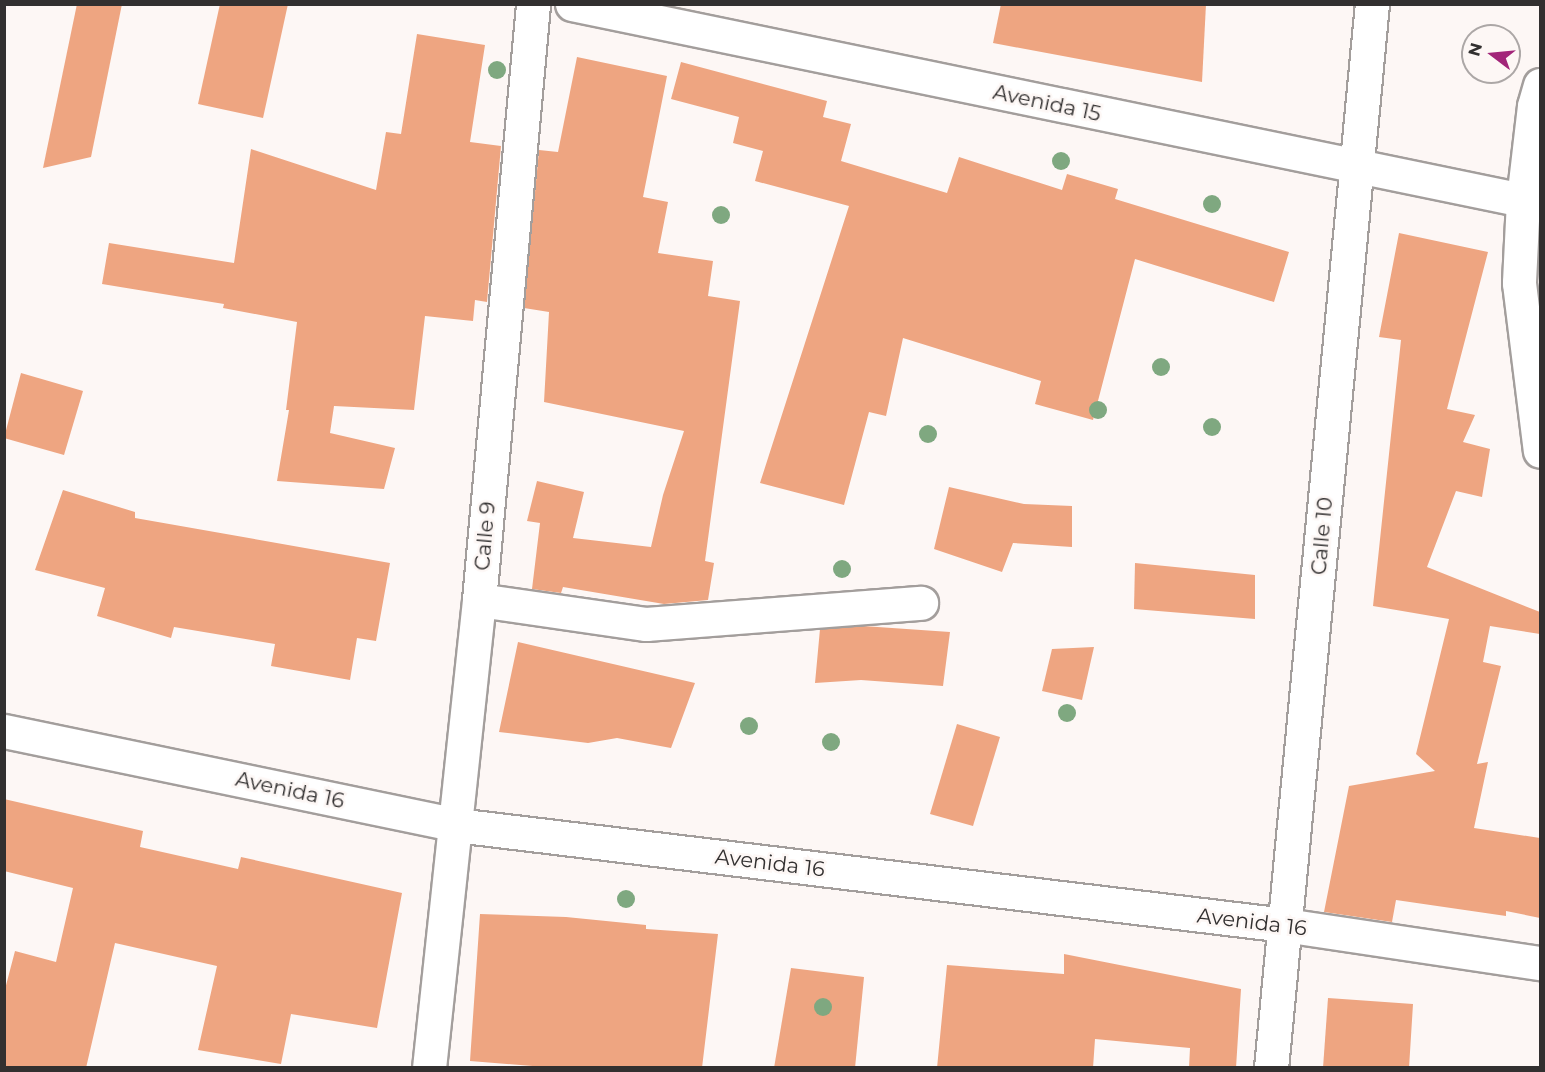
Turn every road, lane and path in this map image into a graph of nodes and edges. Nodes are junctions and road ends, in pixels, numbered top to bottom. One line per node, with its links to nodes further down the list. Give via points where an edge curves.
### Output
1 (533, 4): 8 (street, Calle 9)
2 (572, 4): 5 (street, Avenida 15)
3 (1371, 4): 5 (street, Calle 10)
4 (1540, 84): 6 (street)
5 (1356, 166): 6 (street, Avenida 15); 12 (street, Calle 10)
6 (1523, 200): 7 (street, via 1519,283)
7 (1540, 451)
8 (479, 600): 9 (street, via 646,624); 11 (street, Calle 9)
9 (921, 603)
10 (4, 731): 11 (street, Avenida 16)
11 (456, 825): 12 (street, Avenida 16); 14 (street, Calle 9)
12 (1285, 925): 13 (street, Avenida 16); 15 (street, Calle 10)
13 (1540, 963)
14 (429, 1068)
15 (1271, 1068)

